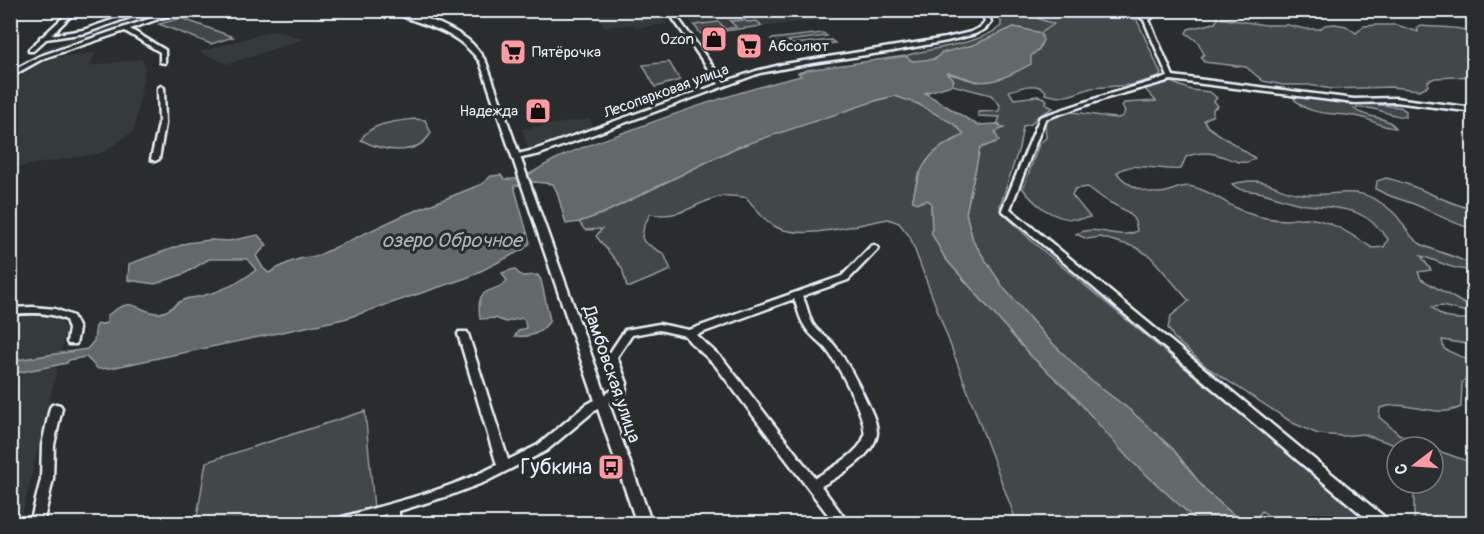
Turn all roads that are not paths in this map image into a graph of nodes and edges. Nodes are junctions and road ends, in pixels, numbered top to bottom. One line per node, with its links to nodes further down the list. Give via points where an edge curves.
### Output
1 (75, 10): 12 (street)
2 (147, 10): 12 (street, via 84,32)
3 (182, 10): 11 (street)
4 (391, 10): 20 (main road, Дамбовская улица, via 441,27 472,47 490,77)
5 (669, 10): 17 (street)
6 (674, 10): 17 (street)
7 (984, 10): 17 (street, Лесопарковая улица, via 986,25 966,35 872,54 782,66)
8 (1132, 10): 10 (street)
9 (1192, 10): 10 (street)
10 (1146, 19): 16 (street)
11 (125, 29): 13 (street); 14 (street, via 163,51)
12 (42, 38): 13 (street, via 32,52 33,57)
13 (42, 57): 15 (street)
14 (163, 62)
15 (10, 75)
16 (1171, 78): 19 (street); 38 (street, via 1042,118 1006,210)
17 (725, 83): 20 (street, Лесопарковая улица)
18 (161, 88): 21 (street, via 162,124)
19 (1473, 111)
20 (517, 157): 28 (main road, Дамбовская улица)
21 (155, 159)
22 (874, 248): 23 (street, via 845,278)
23 (797, 296): 25 (street); 31 (street, via 805,305 810,329 831,348 856,390 872,432 870,440 832,476)
24 (10, 311): 27 (street, via 57,311 70,318 74,329)
25 (690, 333): 28 (street, via 659,327 629,332 612,357 622,387); 31 (street, via 719,362)
26 (463, 334): 30 (street)
27 (72, 342)
28 (601, 400): 30 (street, via 556,439); 36 (main road, Дамбовская улица)
29 (56, 408): 33 (street, via 48,445 47,479)
30 (504, 467): 32 (street, via 451,490)
31 (813, 485): 37 (street)
32 (392, 508): 34 (street); 35 (street)
33 (36, 524)
34 (336, 524)
35 (393, 524)
36 (645, 524)
37 (843, 524)
38 (1383, 524)

